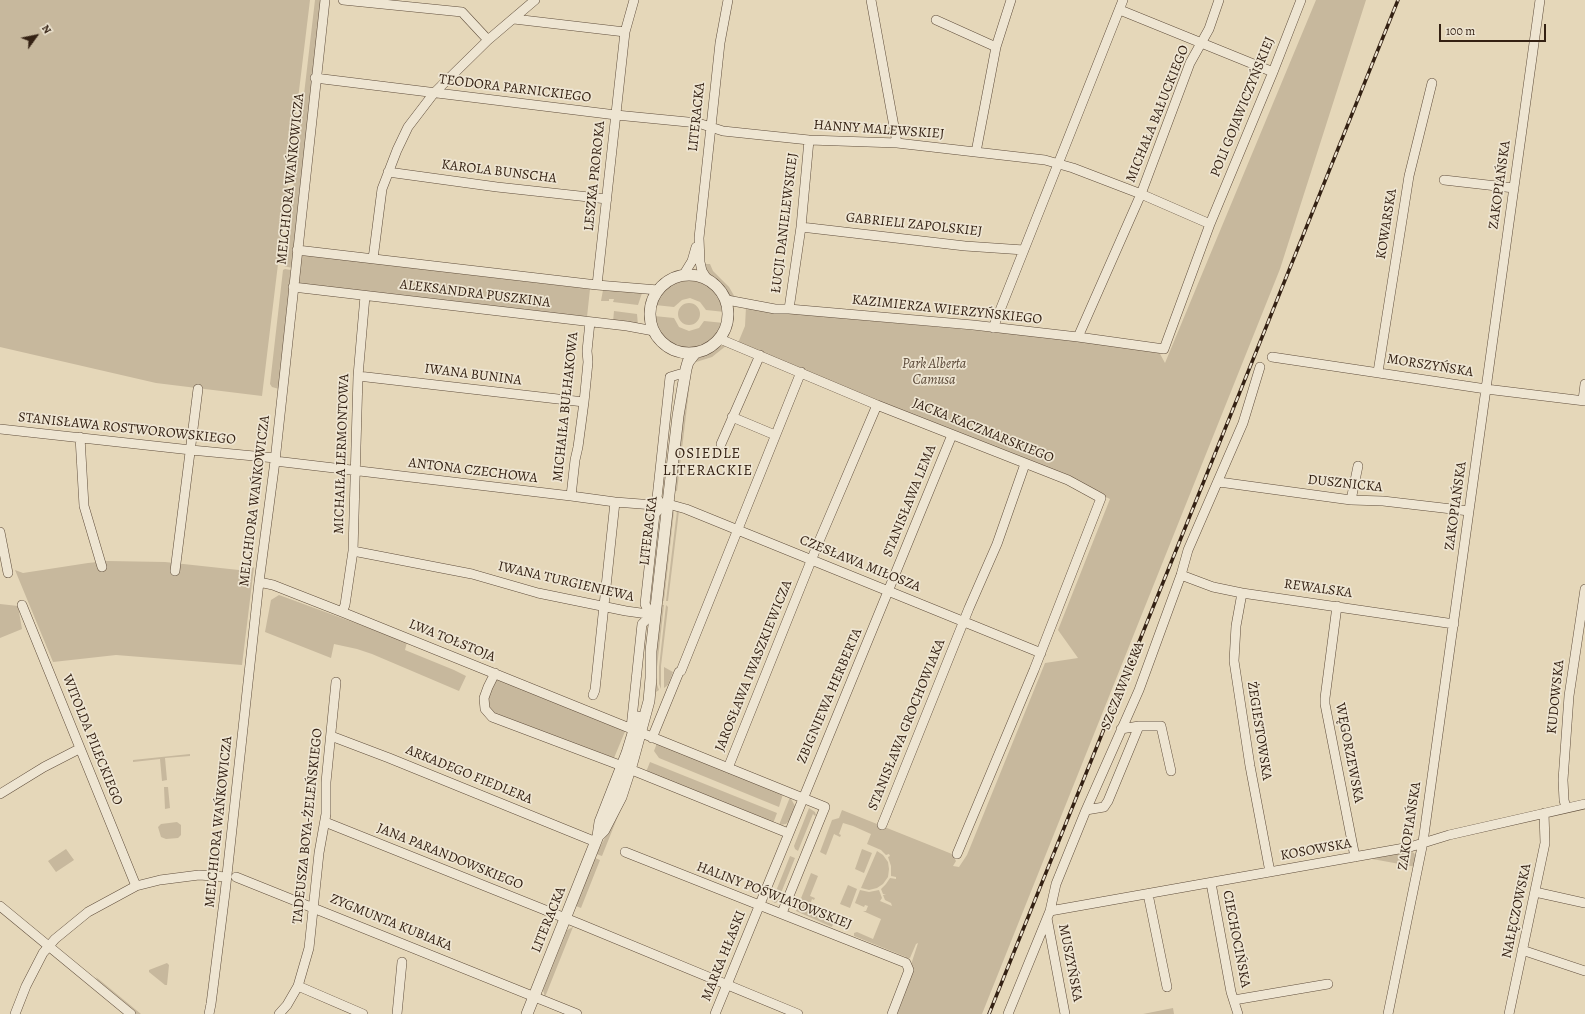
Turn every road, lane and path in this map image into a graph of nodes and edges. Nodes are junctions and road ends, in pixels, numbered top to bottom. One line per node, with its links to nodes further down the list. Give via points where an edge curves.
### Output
1 (325, 0): 20 (street, MELCHIORA WAŃKOWICZA)
2 (343, 0): 16 (street, via 462,12)
3 (534, 0): 13 (street)
4 (634, 0): 15 (street, LESZKA PROROKA)
5 (728, 0): 24 (street, LITERACKA, via 720,43)
6 (871, 0): 26 (street)
7 (1011, 0): 18 (street)
8 (1123, 0): 12 (street)
9 (1219, 0): 17 (street, MICHAŁA BAŁUCKIEGO)
10 (1300, 0): 19 (street, POLI GOJAWICZYŃSKIEJ)
11 (1540, 0): 31 (street, ZAKOPIAŃSKA)
12 (1120, 10): 17 (street); 28 (street)
13 (514, 19): 15 (street); 16 (street)
14 (936, 20): 18 (street)
15 (625, 32): 23 (street, LESZKA PROROKA)
16 (488, 40): 22 (street)
17 (1201, 44): 19 (street); 32 (street, MICHAŁA BAŁUCKIEGO, via 1190,64)
18 (996, 47): 27 (street)
19 (1273, 72): 34 (street, POLI GOJAWICZYŃSKIEJ)
20 (315, 78): 22 (street, TEODORA PARNICKIEGO); 37 (street, MELCHIORA WAŃKOWICZA)
21 (1432, 83): 60 (street, KOWARSKA, via 1409,176)
22 (434, 93): 23 (street, TEODORA PARNICKIEGO); 29 (street, via 408,127)
23 (616, 115): 24 (street, TEODORA PARNICKIEGO, via 698,123); 33 (street, LESZKA PROROKA)
24 (711, 128): 25 (street, HANNY MALEWSKIEJ); 36 (street, LITERACKA)
25 (809, 140): 26 (street, HANNY MALEWSKIEJ); 35 (street, ŁUCJI DANIELEWSKIEJ)
26 (897, 143): 27 (street, HANNY MALEWSKIEJ)
27 (976, 152): 28 (street, HANNY MALEWSKIEJ)
28 (1059, 163): 32 (street, HANNY MALEWSKIEJ); 38 (street)
29 (388, 172): 33 (street, KAROLA BUNSCHA); 39 (street, via 382,189)
30 (1444, 180): 31 (street)
31 (1514, 188): 65 (street, ZAKOPIAŃSKA)
32 (1141, 194): 34 (street); 51 (street, MICHAŁA BAŁUCKIEGO)
33 (607, 199): 42 (street, LESZKA PROROKA)
34 (1210, 224): 53 (street, POLI GOJAWICZYŃSKIEJ)
35 (801, 227): 38 (street, GABRIELI ZAPOLSKIEJ, via 916,241); 47 (street, ŁUCJI DANIELEWSKIEJ)
36 (699, 238): 40 (street, LITERACKA, via 692,261); 41 (street, LITERACKA, via 700,262)
37 (297, 250): 39 (street, ALEKSANDRA PUSZKINA); 43 (street, MELCHIORA WAŃKOWICZA)
38 (1024, 250): 49 (street)
39 (373, 259): 42 (street, ALEKSANDRA PUSZKINA)
40 (684, 274): 41 (street); 44 (street, via 665,282)
41 (707, 278): 46 (street, via 716,284)
42 (596, 285): 44 (street, ALEKSANDRA PUSZKINA)
43 (293, 287): 45 (street, ALEKSANDRA PUSZKINA); 77 (street, MELCHIORA WAŃKOWICZA)
44 (658, 290): 50 (street, via 653,298 650,314)
45 (366, 296): 48 (street, ALEKSANDRA PUSZKINA); 62 (street, MICHAIŁA LERMONTOWA)
46 (727, 300): 47 (street, KAZIMIERZA WIERZYŃSKIEGO, via 775,309); 52 (street, via 728,322)
47 (789, 309): 49 (street, KAZIMIERZA WIERZYŃSKIEGO)
48 (590, 322): 50 (street, ALEKSANDRA PUSZKINA); 67 (street, MICHAIŁA BUŁHAKOWA)
49 (993, 328): 51 (street, KAZIMIERZA WIERZYŃSKIEGO)
50 (654, 331): 54 (street, via 660,340)
51 (1078, 337): 53 (street, KAZIMIERZA WIERZYŃSKIEGO)
52 (720, 339): 55 (street, via 713,346); 56 (street, JACKA KACZMARSKIEGO)
53 (1164, 349)
54 (676, 351): 55 (street); 61 (street, LITERACKA, via 680,361)
55 (695, 353): 69 (street, LITERACKA, via 686,369)
56 (760, 355): 59 (street, JACKA KACZMARSKIEGO); 70 (street)
57 (1272, 357): 60 (street, MORSZYŃSKA)
58 (1260, 367): 81 (street, SZCZAWNICKA, via 1243,423)
59 (801, 372): 68 (street, JACKA KACZMARSKIEGO); 72 (street)
60 (1378, 372): 65 (street, MORSZYŃSKA)
61 (680, 374): 69 (street, LITERACKA); 85 (street, via 670,377 657,498)
62 (358, 376): 67 (street, IWANA BUNINA); 80 (street, MICHAIŁA LERMONTOWA)
63 (1585, 384): 66 (street)
64 (198, 389): 76 (street)
65 (1486, 389): 66 (street, MORSZYŃSKA); 86 (street, ZAKOPIAŃSKA)
66 (1584, 401)
67 (584, 402): 82 (street, MICHAIŁA BUŁHAKOWA)
68 (877, 405): 73 (street, JACKA KACZMARSKIEGO); 90 (street, JAROSŁAWA IWASZKIEWICZA)
69 (678, 416): 85 (street, LITERACKA)
70 (732, 417): 72 (street); 75 (street)
71 (0, 429): 74 (street, STANISŁAWA ROSTWOROWSKIEGO)
72 (776, 435): 87 (street)
73 (952, 435): 78 (street, JACKA KACZMARSKIEGO); 97 (street, STANISŁAWA LEMA)
74 (80, 437): 76 (street, STANISŁAWA ROSTWOROWSKIEGO); 91 (street, via 84,506)
75 (721, 444)
76 (191, 450): 77 (street, STANISŁAWA ROSTWOROWSKIEGO); 92 (street)
77 (275, 460): 80 (street, ANTONA CZECHOWA); 95 (street, MELCHIORA WAŃKOWICZA)
78 (1025, 464): 104 (street, STANISŁAWA GROCHOWIAKA, via 997,544); 106 (street, JACKA KACZMARSKIEGO, via 1068,480 1101,498)
79 (1358, 466): 83 (street)
80 (356, 471): 82 (street, ANTONA CZECHOWA); 89 (street, MICHAIŁA LERMONTOWA)
81 (1218, 482): 83 (street, DUSZNICKA); 94 (street, SZCZAWNICKA, via 1188,550)
82 (571, 496): 84 (street, ANTONA CZECHOWA)
83 (1351, 500): 86 (street, DUSZNICKA)
84 (615, 502): 85 (street, ANTONA CZECHOWA); 101 (street)
85 (666, 505): 87 (street, CZESŁAWA MIŁOSZA, via 682,508); 103 (street, LITERACKA)
86 (1469, 512): 105 (street, ZAKOPIAŃSKA)
87 (738, 530): 90 (street, CZESŁAWA MIŁOSZA); 114 (street)
88 (0, 532): 93 (street)
89 (353, 551): 101 (street, IWANA TURGIENIEWA, via 472,574 538,593); 102 (street, MICHAIŁA LERMONTOWA)
90 (811, 560): 97 (street, CZESŁAWA MIŁOSZA); 117 (street, JAROSŁAWA IWASZKIEWICZA)
91 (102, 567)
92 (175, 571)
93 (8, 574)
94 (1181, 575): 98 (street, REWALSKA, via 1213,587); 111 (street, SZCZAWNICKA, via 1139,690)
95 (259, 582): 102 (street, LWA TOŁSTOJA); 134 (street, MELCHIORA WAŃKOWICZA)
96 (1585, 589): 122 (street, KUDOWSKA, via 1569,696 1563,780)
97 (888, 591): 104 (street, CZESŁAWA MIŁOSZA); 120 (street, ZBIGNIEWA HERBERTA)
98 (1242, 593): 100 (street, REWALSKA); 133 (street, ŻEGIESTOWSKA, via 1236,626 1234,661)
99 (22, 605): 115 (street, WITOLDA PILECKIEGO)
100 (1337, 606): 105 (street, REWALSKA); 132 (street, WĘGORZEWSKA, via 1325,704)
101 (603, 607): 103 (street, IWANA TURGIENIEWA); 109 (street)
102 (342, 612): 107 (street, LWA TOŁSTOJA)
103 (653, 615): 112 (street, LITERACKA, via 649,701); 112 (street, via 642,624)
104 (964, 622): 106 (street, CZESŁAWA MIŁOSZA); 126 (street, STANISŁAWA GROCHOWIAKA)
105 (1454, 624): 129 (street, ZAKOPIAŃSKA)
106 (1041, 653): 131 (street)
107 (494, 673): 112 (street, LWA TOŁSTOJA); 116 (street, via 484,698 485,709 492,717)
108 (336, 682): 113 (street, TADEUSZA BOYA-ŻELEŃSKIEGO)
109 (593, 695)
110 (1139, 726): 111 (street); 118 (street, via 1161,726); 123 (street, via 1108,801 1104,807)
111 (1121, 729): 123 (street, SZCZAWNICKA)
112 (635, 730): 114 (street, LWA TOŁSTOJA); 116 (street, LITERACKA)
113 (331, 736): 125 (street, TADEUSZA BOYA-ŻELEŃSKIEGO); 128 (street, ARKADEGO FIEDLERA)
114 (652, 738): 117 (street, LWA TOŁSTOJA)
115 (79, 749): 119 (street); 137 (street, WITOLDA PILECKIEGO)
116 (626, 768): 127 (street); 128 (street, LITERACKA, via 615,809)
117 (728, 768): 120 (street, LWA TOŁSTOJA)
118 (1171, 770)
119 (0, 794)
120 (803, 798): 127 (street, MARKA HŁASKI); 144 (street, LWA TOŁSTOJA, via 825,807)
121 (1585, 804): 122 (street, KOSOWSKA)
122 (1566, 808): 124 (street, KOSOWSKA)
123 (1086, 810): 145 (street, SZCZAWNICKA, via 1056,884)
124 (1544, 814): 129 (street, KOSOWSKA); 138 (street, NAŁĘCZOWSKA, via 1545,843)
125 (325, 822): 143 (street, TADEUSZA BOYA-ŻELEŃSKIEGO); 146 (street, JANA PARANDOWSKIEGO)
126 (882, 825)
127 (788, 833): 141 (street, MARKA HŁASKI)
128 (597, 839): 146 (street, LITERACKA)
129 (1423, 842): 132 (street, KOSOWSKA, via 1410,847); 173 (street, ZAKOPIAŃSKA)
130 (625, 852): 141 (street, HALINY POŚWIATOWSKIEJ)
131 (957, 854)
132 (1355, 857): 133 (street, KOSOWSKA)
133 (1270, 872): 136 (street, KOSOWSKA)
134 (227, 877): 137 (street, via 199,875); 157 (street, MELCHIORA WAŃKOWICZA)
135 (236, 877): 143 (street, ZYGMUNTA KUBIAKA)
136 (1211, 883): 139 (street, KOSOWSKA); 156 (street, CIECHOCIŃSKA)
137 (136, 886): 147 (street, via 88,912)
138 (1535, 892): 140 (street); 148 (street, NAŁĘCZOWSKA)
139 (1148, 894): 145 (street, KOSOWSKA); 154 (street)
140 (1585, 904)
141 (759, 905): 144 (street, HALINY POŚWIATOWSKIEJ); 153 (street, MARKA HŁASKI)
142 (0, 906): 147 (street)
143 (314, 907): 152 (street, TADEUSZA BOYA-ŻELEŃSKIEGO, via 309,948); 155 (street, ZYGMUNTA KUBIAKA)
144 (782, 913): 169 (street, HALINY POŚWIATOWSKIEJ, via 906,963 909,970)
145 (1048, 915): 170 (street, SZCZAWNICKA); 171 (street, MUSZYŃSKA)
146 (566, 918): 153 (street, JANA PARANDOWSKIEGO); 155 (street, LITERACKA)
147 (49, 946): 158 (street, via 43,952); 159 (street)
148 (1522, 950): 150 (street); 174 (street, NAŁĘCZOWSKA)
149 (402, 962): 164 (street)
150 (1585, 971)
151 (1328, 984): 156 (street, CIECHOCIŃSKA)
152 (298, 986): 162 (street, TADEUSZA BOYA-ŻELEŃSKIEGO); 163 (street)
153 (727, 986): 167 (street, MARKA HŁASKI); 168 (street, JANA PARANDOWSKIEGO)
154 (1167, 987)
155 (534, 997): 165 (street, LITERACKA); 166 (street, ZYGMUNTA KUBIAKA)
156 (1234, 1000): 172 (street, CIECHOCIŃSKA)
157 (211, 1004): 160 (street, MELCHIORA WAŃKOWICZA); 161 (street, MELCHIORA WAŃKOWICZA)
158 (15, 1014)
159 (131, 1014)
160 (209, 1014)
161 (212, 1014)
162 (279, 1014)
163 (363, 1014)
164 (397, 1014)
165 (527, 1014)
166 (577, 1014)
167 (715, 1014)
168 (798, 1014)
169 (892, 1014)
170 (1008, 1014)
171 (1065, 1014)
172 (1238, 1014)
173 (1388, 1014)
174 (1509, 1014)

